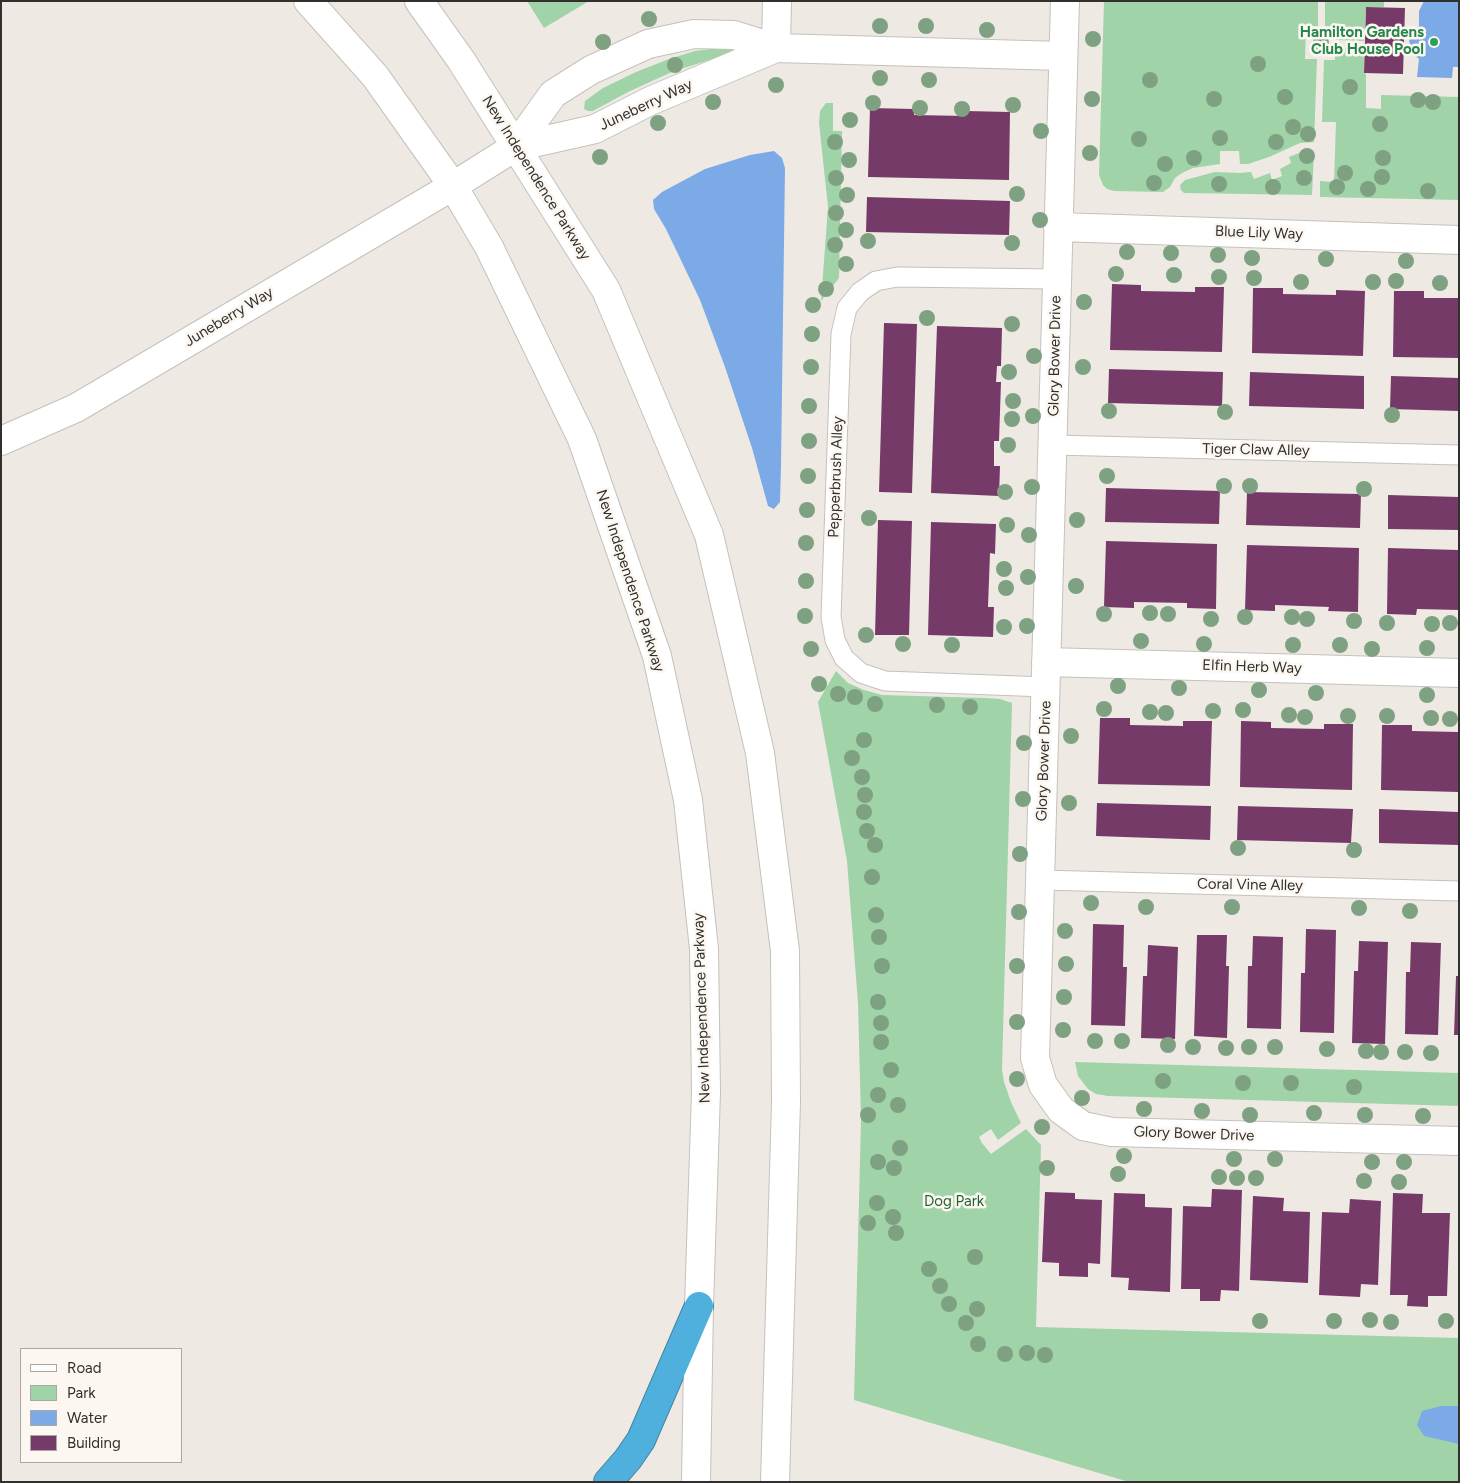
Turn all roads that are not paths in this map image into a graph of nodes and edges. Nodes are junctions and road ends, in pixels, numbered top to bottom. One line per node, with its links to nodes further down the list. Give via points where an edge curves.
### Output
1 (308, 1): 8 (street, New Independence Parkway, via 375,76)
2 (419, 1): 7 (street, New Independence Parkway, via 461,60)
3 (777, 1): 5 (street)
4 (1065, 1): 6 (street, Glory Bower Drive)
5 (776, 48): 6 (street, Juneberry Way); 7 (street, Juneberry Way, via 650,101 596,129); 7 (street, Juneberry Way, via 734,35 694,34 648,44 591,70 553,94)
6 (1063, 56): 9 (street, Glory Bower Drive)
7 (515, 147): 8 (street, Juneberry Way); 23 (street, New Independence Parkway, via 606,290 709,535 760,753 785,951 786,1102)
8 (453, 186): 12 (street, Juneberry Way, via 76,408); 20 (street, New Independence Parkway, via 489,247 582,440 657,656 676,742 688,800 704,949 706,1092)
9 (1058, 226): 10 (street, Blue Lily Way); 11 (street, Glory Bower Drive)
10 (1459, 240)
11 (1057, 279): 13 (street, Glory Bower Drive); 16 (lane, Pepperbrush Alley, via 897,277 876,281 860,292 846,308 841,334 831,617 835,640 844,658 862,672 885,681)
12 (1, 441)
13 (1053, 445): 14 (lane, Tiger Claw Alley); 16 (street, Glory Bower Drive)
14 (1459, 455)
15 (1459, 673): 16 (street, Elfin Herb Way)
16 (1046, 674): 17 (street, Glory Bower Drive)
17 (1040, 880): 18 (lane, Coral Vine Alley); 19 (street, Glory Bower Drive, via 1035,1058 1044,1085 1061,1110 1083,1126 1112,1132)
18 (1459, 890)
19 (1459, 1141)
20 (699, 1306): 21 (highway, via 641,1440); 22 (street, New Independence Parkway)
21 (608, 1482)
22 (696, 1482)
23 (775, 1482)

